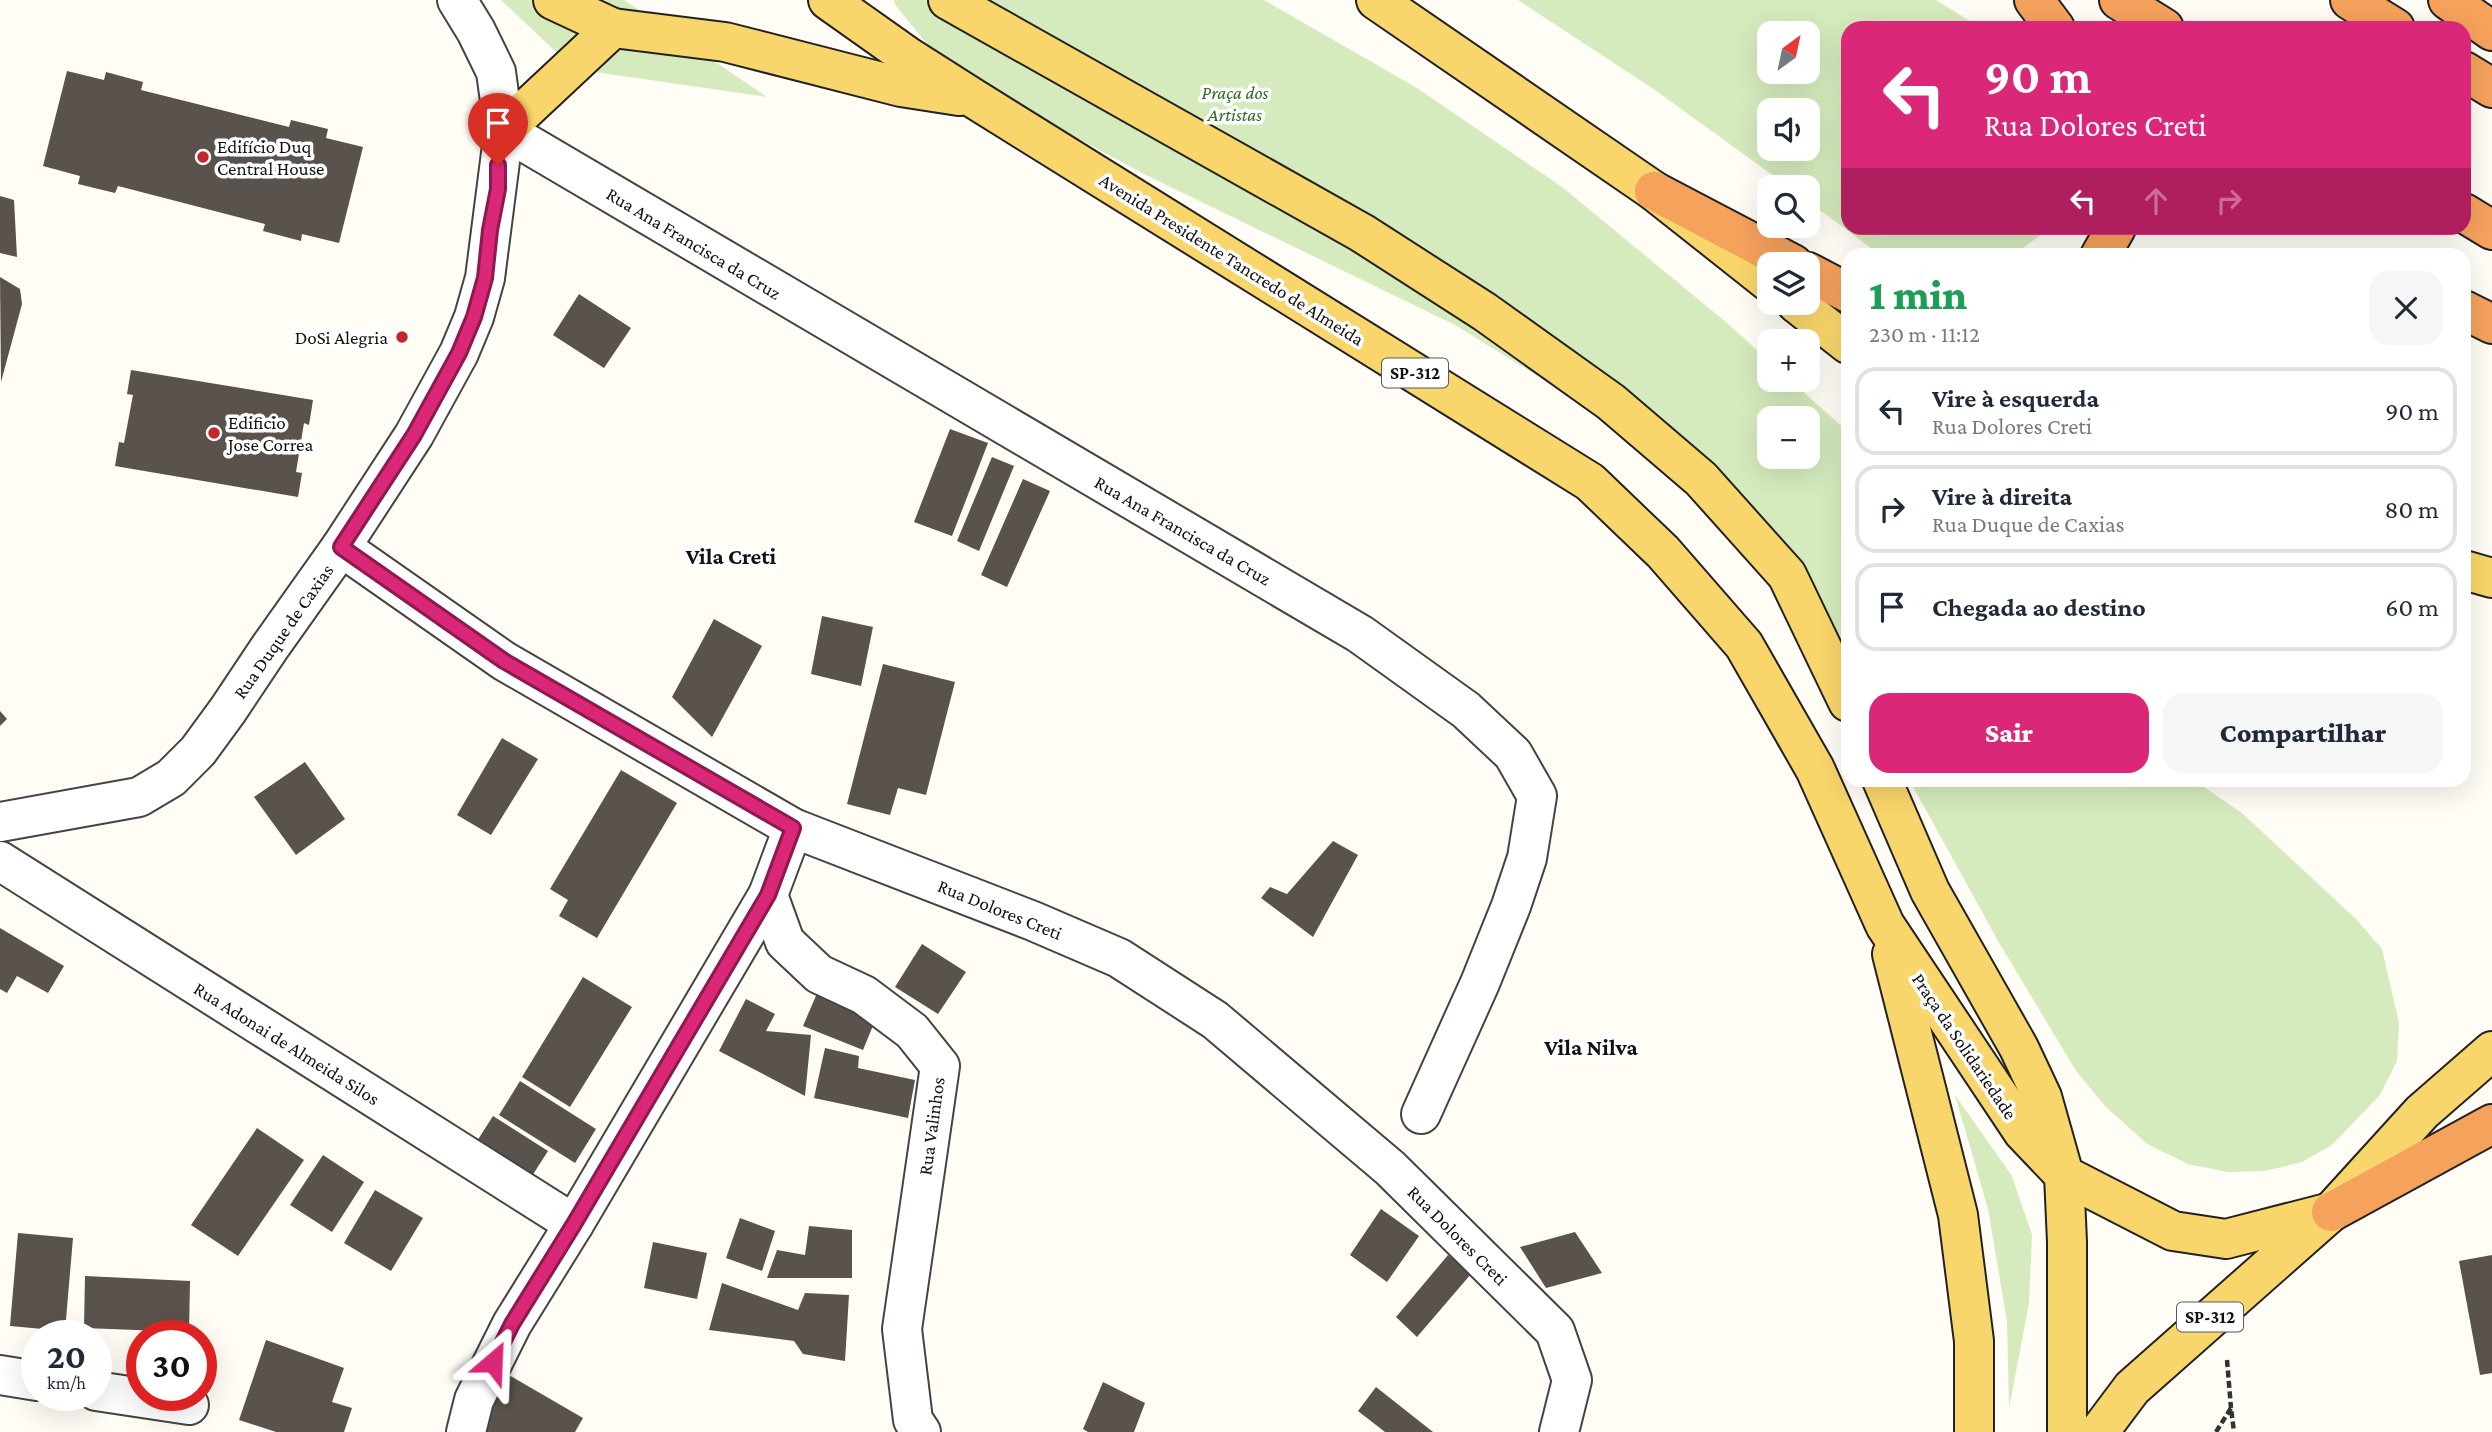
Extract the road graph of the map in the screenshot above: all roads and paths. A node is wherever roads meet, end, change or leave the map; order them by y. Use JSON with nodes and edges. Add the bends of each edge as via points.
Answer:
{"nodes":[{"id":1,"x":457,"y":0,"type":"edge"},
{"id":2,"x":553,"y":0,"type":"edge"},
{"id":3,"x":828,"y":0,"type":"edge"},
{"id":4,"x":948,"y":0,"type":"edge"},
{"id":5,"x":1376,"y":0,"type":"edge"},
{"id":6,"x":2034,"y":0,"type":"edge"},
{"id":7,"x":2119,"y":0,"type":"edge"},
{"id":8,"x":2350,"y":0,"type":"edge"},
{"id":9,"x":2448,"y":0,"type":"edge"},
{"id":10,"x":2050,"y":21,"type":"edge"},
{"id":11,"x":2153,"y":21,"type":"edge"},
{"id":12,"x":2384,"y":21,"type":"edge"},
{"id":13,"x":613,"y":28,"type":"junction"},
{"id":14,"x":2492,"y":31,"type":"edge"},
{"id":15,"x":2471,"y":75,"type":"edge"},
{"id":16,"x":2492,"y":88,"type":"edge"},
{"id":17,"x":973,"y":98,"type":"junction"},
{"id":18,"x":504,"y":130,"type":"junction"},
{"id":19,"x":1654,"y":191,"type":"junction"},
{"id":20,"x":2471,"y":217,"type":"edge"},
{"id":21,"x":2492,"y":230,"type":"edge"},
{"id":22,"x":1770,"y":252,"type":"edge"},
{"id":23,"x":1757,"y":273,"type":"edge"},
{"id":24,"x":1820,"y":278,"type":"edge"},
{"id":25,"x":1841,"y":289,"type":"edge"},
{"id":26,"x":2471,"y":314,"type":"edge"},
{"id":27,"x":1811,"y":315,"type":"edge"},
{"id":28,"x":2492,"y":324,"type":"edge"},
{"id":29,"x":1841,"y":338,"type":"edge"},
{"id":30,"x":341,"y":547,"type":"junction"},
{"id":31,"x":1663,"y":552,"type":"joint"},
{"id":32,"x":2471,"y":571,"type":"edge"},
{"id":33,"x":2492,"y":578,"type":"edge"},
{"id":34,"x":1841,"y":687,"type":"edge"},
{"id":35,"x":1885,"y":787,"type":"edge"},
{"id":36,"x":0,"y":822,"type":"edge"},
{"id":37,"x":793,"y":828,"type":"junction"},
{"id":38,"x":0,"y":861,"type":"edge"},
{"id":39,"x":768,"y":895,"type":"junction"},
{"id":40,"x":1885,"y":925,"type":"junction"},
{"id":41,"x":2492,"y":1051,"type":"edge"},
{"id":42,"x":1421,"y":1114,"type":"dead end"},
{"id":43,"x":2492,"y":1124,"type":"edge"},
{"id":44,"x":2064,"y":1175,"type":"junction"},
{"id":45,"x":2331,"y":1212,"type":"junction"},
{"id":46,"x":574,"y":1224,"type":"junction"},
{"id":47,"x":0,"y":1375,"type":"edge"},
{"id":48,"x":21,"y":1378,"type":"edge"},
{"id":49,"x":466,"y":1432,"type":"edge"},
{"id":50,"x":921,"y":1432,"type":"edge"},
{"id":51,"x":1559,"y":1432,"type":"edge"},
{"id":52,"x":1974,"y":1432,"type":"edge"},
{"id":53,"x":2067,"y":1432,"type":"edge"},
{"id":54,"x":2099,"y":1432,"type":"edge"},
{"id":55,"x":2216,"y":1432,"type":"edge"},
{"id":56,"x":2234,"y":1432,"type":"edge"}],
"edges":[{"from":1,"to":18,"type":"street","name":"Rua Duque de Caxias","via":[[496,72]]},
{"from":2,"to":13,"type":"main road"},
{"from":3,"to":17,"type":"main road","name":"Avenida Presidente Tancredo de Almeida","number":"SP-312"},
{"from":4,"to":34,"type":"main road","via":[[1362,233],[1611,401],[1702,479],[1787,575]]},
{"from":5,"to":19,"type":"main road"},
{"from":6,"to":10,"type":"highway"},
{"from":7,"to":11,"type":"highway"},
{"from":8,"to":12,"type":"highway"},
{"from":9,"to":14,"type":"highway"},
{"from":13,"to":17,"type":"main road","via":[[725,42],[901,87]]},
{"from":13,"to":18,"type":"main road"},
{"from":15,"to":16,"type":"highway"},
{"from":17,"to":31,"type":"main road","name":"Avenida Presidente Tancredo de Almeida","number":"SP-312","via":[[1590,482]]},
{"from":18,"to":30,"type":"street","name":"Rua Duque de Caxias","via":[[485,278],[474,317],[414,435]]},
{"from":18,"to":42,"type":"street","name":"Rua Ana Francisca da Cruz","via":[[1360,634],[1466,710],[1514,754],[1537,796],[1527,858],[1480,983]]},
{"from":19,"to":22,"type":"highway"},
{"from":19,"to":23,"type":"main road"},
{"from":20,"to":21,"type":"highway"},
{"from":24,"to":25,"type":"highway"},
{"from":26,"to":28,"type":"highway"},
{"from":27,"to":29,"type":"main road"},
{"from":30,"to":36,"type":"street","name":"Rua Duque de Caxias","via":[[198,751],[171,778],[139,797]]},
{"from":30,"to":37,"type":"street","name":"Rua Dolores Creti","via":[[504,661]]},
{"from":31,"to":40,"type":"main road","name":"Praça da Solidariedade","number":"SP-312","via":[[1744,645],[1815,768]]},
{"from":32,"to":33,"type":"main road"},
{"from":35,"to":44,"type":"main road","via":[[1930,891],[2042,1097]]},
{"from":37,"to":39,"type":"street"},
{"from":37,"to":51,"type":"street","name":"Rua Dolores Creti","via":[[1119,958],[1215,1020],[1390,1168],[1555,1331],[1572,1380]]},
{"from":38,"to":46,"type":"street","name":"Rua Adonai de Almeida Silos"},
{"from":39,"to":46,"type":"street"},
{"from":39,"to":50,"type":"street","name":"Rua Valinhos","via":[[785,942],[819,974],[864,995],[912,1031],[940,1066],[902,1329],[913,1420]]},
{"from":40,"to":44,"type":"main road","name":"Praça da Solidariedade","via":[[2023,1132]]},
{"from":40,"to":52,"type":"main road","via":[[1958,1215],[1974,1341]]},
{"from":41,"to":45,"type":"main road","number":"SP-312","via":[[2422,1112]]},
{"from":43,"to":45,"type":"highway"},
{"from":44,"to":45,"type":"main road","name":"Praça da Solidariedade","via":[[2173,1231],[2226,1239]]},
{"from":44,"to":53,"type":"main road"},
{"from":45,"to":54,"type":"main road","number":"SP-312","via":[[2132,1388]]},
{"from":46,"to":49,"type":"street","via":[[512,1324],[474,1400]]},
{"from":47,"to":48,"type":"street"},
{"from":55,"to":56,"type":"path","via":[[2231,1408]]}]}
